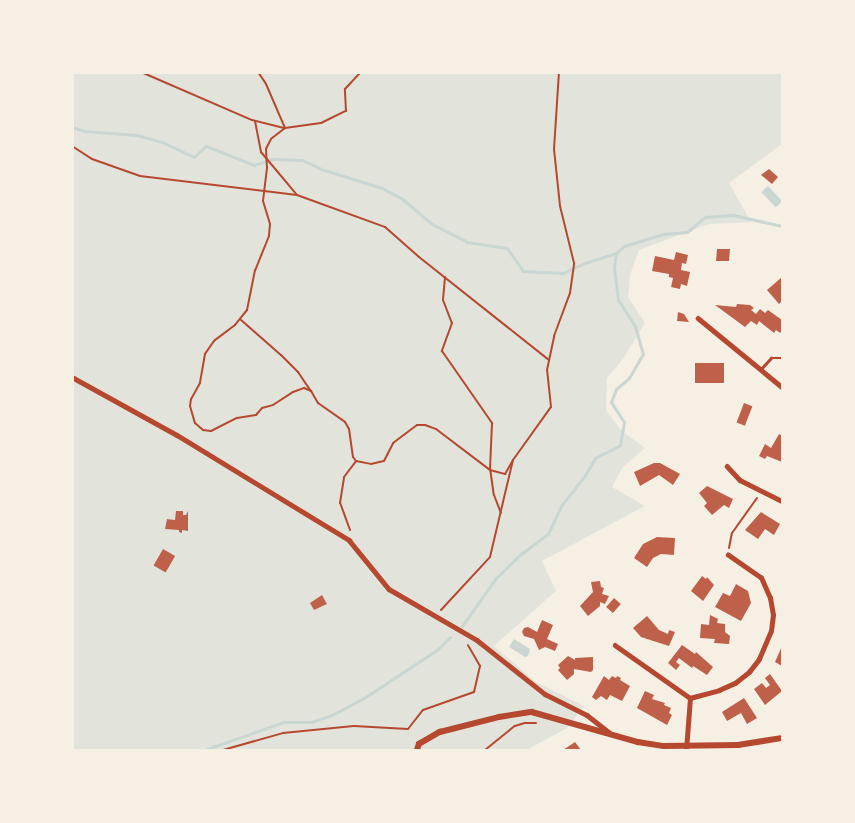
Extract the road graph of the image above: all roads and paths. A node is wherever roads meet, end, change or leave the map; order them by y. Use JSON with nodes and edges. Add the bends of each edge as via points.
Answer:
{"nodes":[{"id":1,"x":258,"y":72,"type":"edge"},
{"id":2,"x":362,"y":72,"type":"edge"},
{"id":3,"x":559,"y":72,"type":"edge"},
{"id":4,"x":142,"y":73,"type":"edge"},
{"id":5,"x":255,"y":121,"type":"junction"},
{"id":6,"x":285,"y":128,"type":"junction"},
{"id":7,"x":72,"y":146,"type":"edge"},
{"id":8,"x":265,"y":157,"type":"junction"},
{"id":9,"x":263,"y":191,"type":"junction"},
{"id":10,"x":297,"y":195,"type":"junction"},
{"id":11,"x":445,"y":277,"type":"junction"},
{"id":12,"x":698,"y":318,"type":"dead end"},
{"id":13,"x":240,"y":320,"type":"junction"},
{"id":14,"x":782,"y":358,"type":"edge"},
{"id":15,"x":549,"y":360,"type":"junction"},
{"id":16,"x":760,"y":369,"type":"junction"},
{"id":17,"x":72,"y":377,"type":"edge"},
{"id":18,"x":782,"y":385,"type":"edge"},
{"id":19,"x":311,"y":391,"type":"junction"},
{"id":20,"x":514,"y":460,"type":"junction"},
{"id":21,"x":356,"y":461,"type":"junction"},
{"id":22,"x":727,"y":466,"type":"dead end"},
{"id":23,"x":490,"y":470,"type":"junction"},
{"id":24,"x":762,"y":491,"type":"junction"},
{"id":25,"x":782,"y":501,"type":"edge"},
{"id":26,"x":501,"y":513,"type":"junction"},
{"id":27,"x":349,"y":540,"type":"junction"},
{"id":28,"x":728,"y":555,"type":"joint"},
{"id":29,"x":434,"y":617,"type":"junction"},
{"id":30,"x":461,"y":632,"type":"junction"},
{"id":31,"x":615,"y":645,"type":"dead end"},
{"id":32,"x":690,"y":698,"type":"junction"},
{"id":33,"x":542,"y":724,"type":"dead end"},
{"id":34,"x":610,"y":733,"type":"junction"},
{"id":35,"x":782,"y":738,"type":"edge"},
{"id":36,"x":686,"y":749,"type":"edge"},
{"id":37,"x":223,"y":750,"type":"edge"},
{"id":38,"x":417,"y":750,"type":"edge"},
{"id":39,"x":485,"y":750,"type":"edge"}],
"edges":[{"from":1,"to":6,"type":"path"},
{"from":2,"to":6,"type":"path","via":[[345,89],[346,111],[321,123]]},
{"from":3,"to":15,"type":"path","via":[[554,149],[560,206],[574,264],[570,293]]},
{"from":4,"to":5,"type":"path"},
{"from":5,"to":6,"type":"path"},
{"from":5,"to":8,"type":"path","via":[[261,152]]},
{"from":6,"to":8,"type":"path","via":[[271,139]]},
{"from":7,"to":9,"type":"path","via":[[92,159],[140,176]]},
{"from":8,"to":9,"type":"path","via":[[267,168]]},
{"from":8,"to":10,"type":"path"},
{"from":9,"to":10,"type":"path"},
{"from":9,"to":13,"type":"path","via":[[270,224],[269,236],[249,289],[250,299]]},
{"from":10,"to":11,"type":"path","via":[[385,227]]},
{"from":11,"to":15,"type":"path"},
{"from":11,"to":23,"type":"path","via":[[443,300],[452,323],[442,352],[492,423]]},
{"from":12,"to":16,"type":"street"},
{"from":13,"to":19,"type":"path","via":[[260,334],[298,372]]},
{"from":13,"to":19,"type":"path","via":[[214,341],[205,354],[200,384],[190,406],[195,423],[202,430],[211,431],[237,418],[256,415],[262,408],[304,388]]},
{"from":14,"to":16,"type":"lane","via":[[771,358]]},
{"from":15,"to":20,"type":"path","via":[[551,407]]},
{"from":16,"to":18,"type":"street"},
{"from":17,"to":27,"type":"street","via":[[185,440]]},
{"from":19,"to":21,"type":"path","via":[[318,402],[345,422]]},
{"from":20,"to":23,"type":"path","via":[[505,474]]},
{"from":20,"to":26,"type":"path"},
{"from":21,"to":23,"type":"path","via":[[371,464],[384,461],[393,442],[417,425],[424,424],[436,429]]},
{"from":21,"to":27,"type":"path","via":[[344,477],[340,503],[350,527]]},
{"from":22,"to":24,"type":"street","via":[[740,480]]},
{"from":23,"to":26,"type":"path"},
{"from":24,"to":25,"type":"street"},
{"from":24,"to":28,"type":"path","via":[[732,534]]},
{"from":26,"to":29,"type":"path","via":[[490,557]]},
{"from":27,"to":29,"type":"street","via":[[389,589]]},
{"from":28,"to":32,"type":"street","via":[[761,578],[773,615],[770,631],[759,658],[749,672],[735,683]]},
{"from":29,"to":30,"type":"street"},
{"from":30,"to":34,"type":"street","via":[[478,640],[545,694],[587,715]]},
{"from":30,"to":37,"type":"path","via":[[480,666],[474,692],[423,710],[408,729],[354,726],[283,733]]},
{"from":31,"to":32,"type":"street"},
{"from":32,"to":36,"type":"street"},
{"from":33,"to":39,"type":"path","via":[[514,726]]},
{"from":34,"to":36,"type":"street","via":[[638,742]]},
{"from":34,"to":38,"type":"street","via":[[532,712],[500,716],[440,732],[419,744]]},
{"from":35,"to":36,"type":"street"}]}
